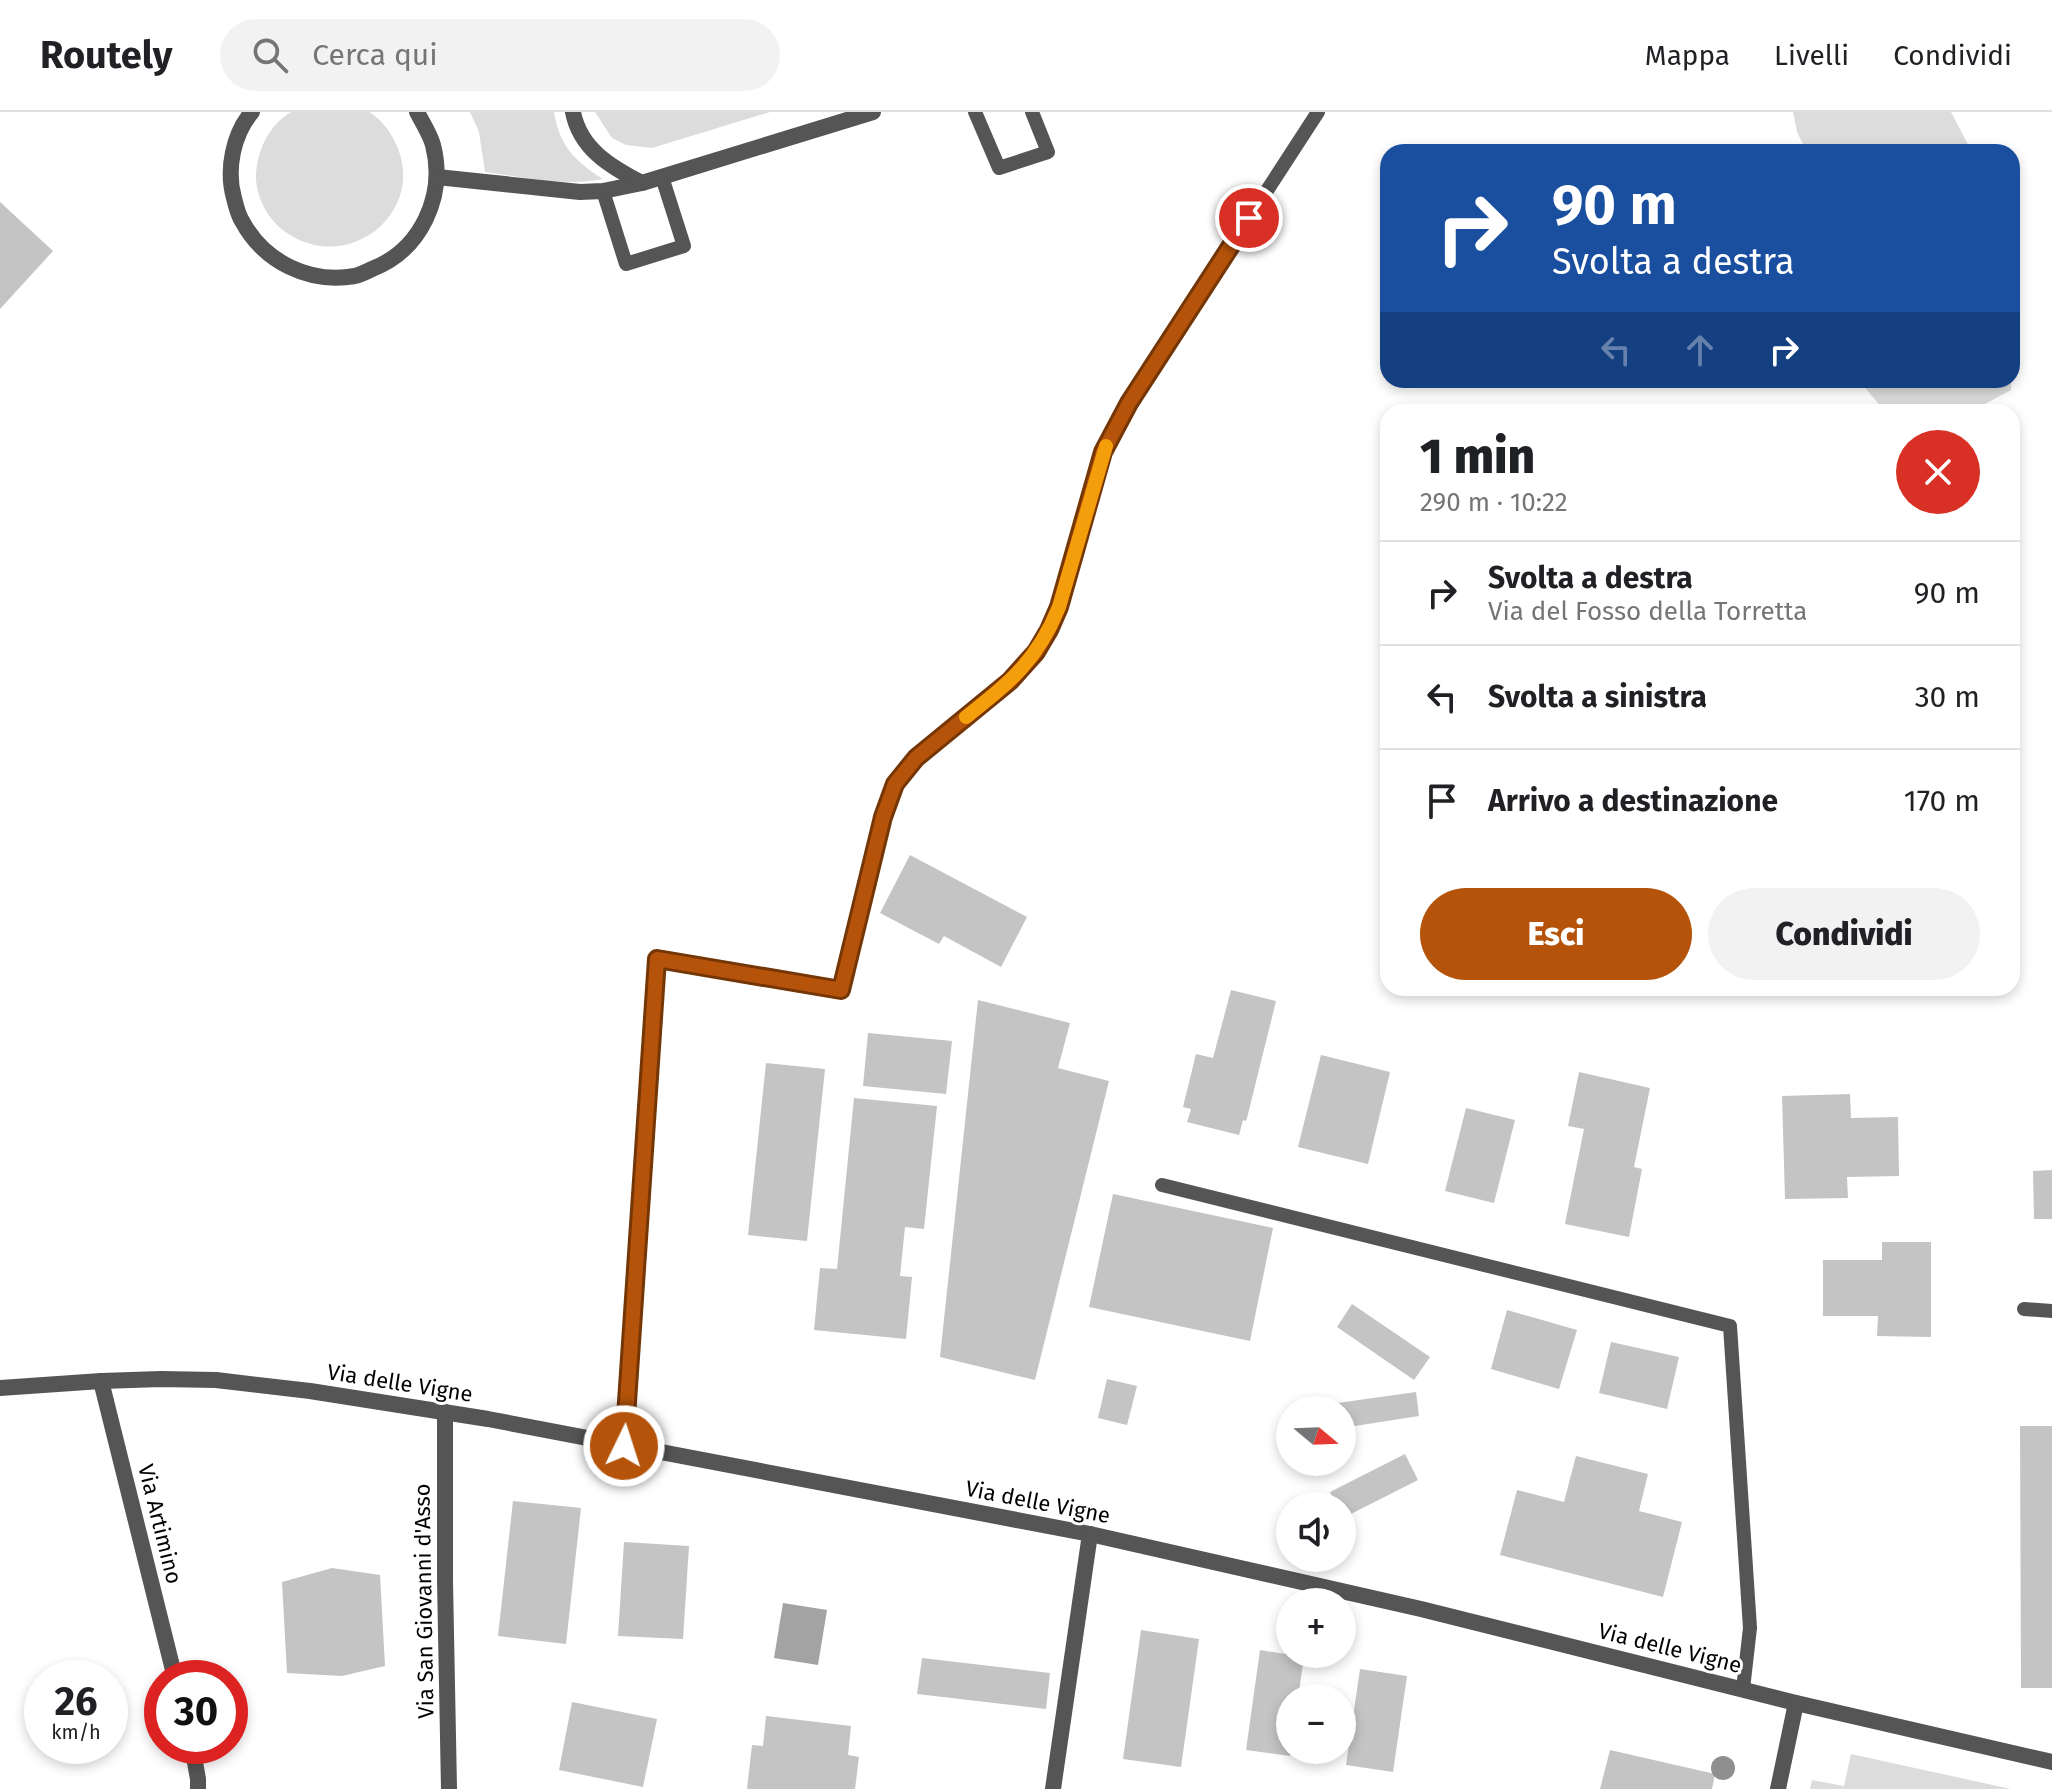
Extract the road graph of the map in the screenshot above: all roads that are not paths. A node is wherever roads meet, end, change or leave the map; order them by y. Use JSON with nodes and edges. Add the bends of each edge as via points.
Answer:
{"nodes":[{"id":1,"x":418,"y":112,"type":"edge"},
{"id":2,"x":573,"y":112,"type":"edge"},
{"id":3,"x":873,"y":112,"type":"edge"},
{"id":4,"x":975,"y":112,"type":"edge"},
{"id":5,"x":1032,"y":112,"type":"edge"},
{"id":6,"x":1318,"y":112,"type":"edge"},
{"id":7,"x":243,"y":115,"type":"edge"},
{"id":8,"x":437,"y":177,"type":"junction"},
{"id":9,"x":662,"y":177,"type":"junction"},
{"id":10,"x":642,"y":183,"type":"junction"},
{"id":11,"x":603,"y":191,"type":"junction"},
{"id":12,"x":841,"y":990,"type":"joint"},
{"id":13,"x":1162,"y":1185,"type":"dead end"},
{"id":14,"x":2024,"y":1309,"type":"dead end"},
{"id":15,"x":2052,"y":1311,"type":"edge"},
{"id":16,"x":101,"y":1381,"type":"junction"},
{"id":17,"x":0,"y":1388,"type":"edge"},
{"id":18,"x":445,"y":1412,"type":"junction"},
{"id":19,"x":624,"y":1446,"type":"junction"},
{"id":20,"x":1090,"y":1534,"type":"junction"},
{"id":21,"x":171,"y":1660,"type":"edge"},
{"id":22,"x":1743,"y":1689,"type":"junction"},
{"id":23,"x":1796,"y":1703,"type":"junction"},
{"id":24,"x":2052,"y":1762,"type":"edge"},
{"id":25,"x":195,"y":1764,"type":"edge"},
{"id":26,"x":198,"y":1789,"type":"edge"},
{"id":27,"x":449,"y":1789,"type":"edge"},
{"id":28,"x":1053,"y":1789,"type":"edge"},
{"id":29,"x":1778,"y":1789,"type":"edge"}],
"edges":[{"from":1,"to":8,"type":"street","via":[[432,143]]},
{"from":2,"to":10,"type":"street","via":[[590,148]]},
{"from":3,"to":9,"type":"street"},
{"from":4,"to":5,"type":"lane","via":[[999,168],[1048,152]]},
{"from":6,"to":12,"type":"lane","via":[[1113,431],[1059,607],[1036,652],[1010,681],[916,758],[895,784]]},
{"from":7,"to":8,"type":"street","via":[[231,186],[240,220],[260,248],[288,268],[321,277],[356,276],[387,263],[414,240],[431,211]]},
{"from":8,"to":11,"type":"street"},
{"from":9,"to":10,"type":"street"},
{"from":9,"to":11,"type":"lane","via":[[684,246],[626,264]]},
{"from":10,"to":11,"type":"street"},
{"from":12,"to":19,"type":"street","via":[[657,959]]},
{"from":13,"to":22,"type":"lane","via":[[1730,1326],[1750,1628]]},
{"from":14,"to":15,"type":"lane"},
{"from":16,"to":17,"type":"street","name":"Via delle Vigne"},
{"from":16,"to":18,"type":"street","name":"Via delle Vigne","via":[[216,1380]]},
{"from":16,"to":21,"type":"street","name":"Via Artimino"},
{"from":18,"to":19,"type":"street","name":"Via delle Vigne"},
{"from":18,"to":27,"type":"street","name":"Via San Giovanni d'Asso"},
{"from":19,"to":20,"type":"street","name":"Via delle Vigne"},
{"from":20,"to":22,"type":"street","name":"Via delle Vigne"},
{"from":20,"to":28,"type":"street"},
{"from":22,"to":23,"type":"street","name":"Via delle Vigne"},
{"from":23,"to":24,"type":"street","name":"Via delle Vigne"},
{"from":23,"to":29,"type":"street"},
{"from":25,"to":26,"type":"street"}]}
